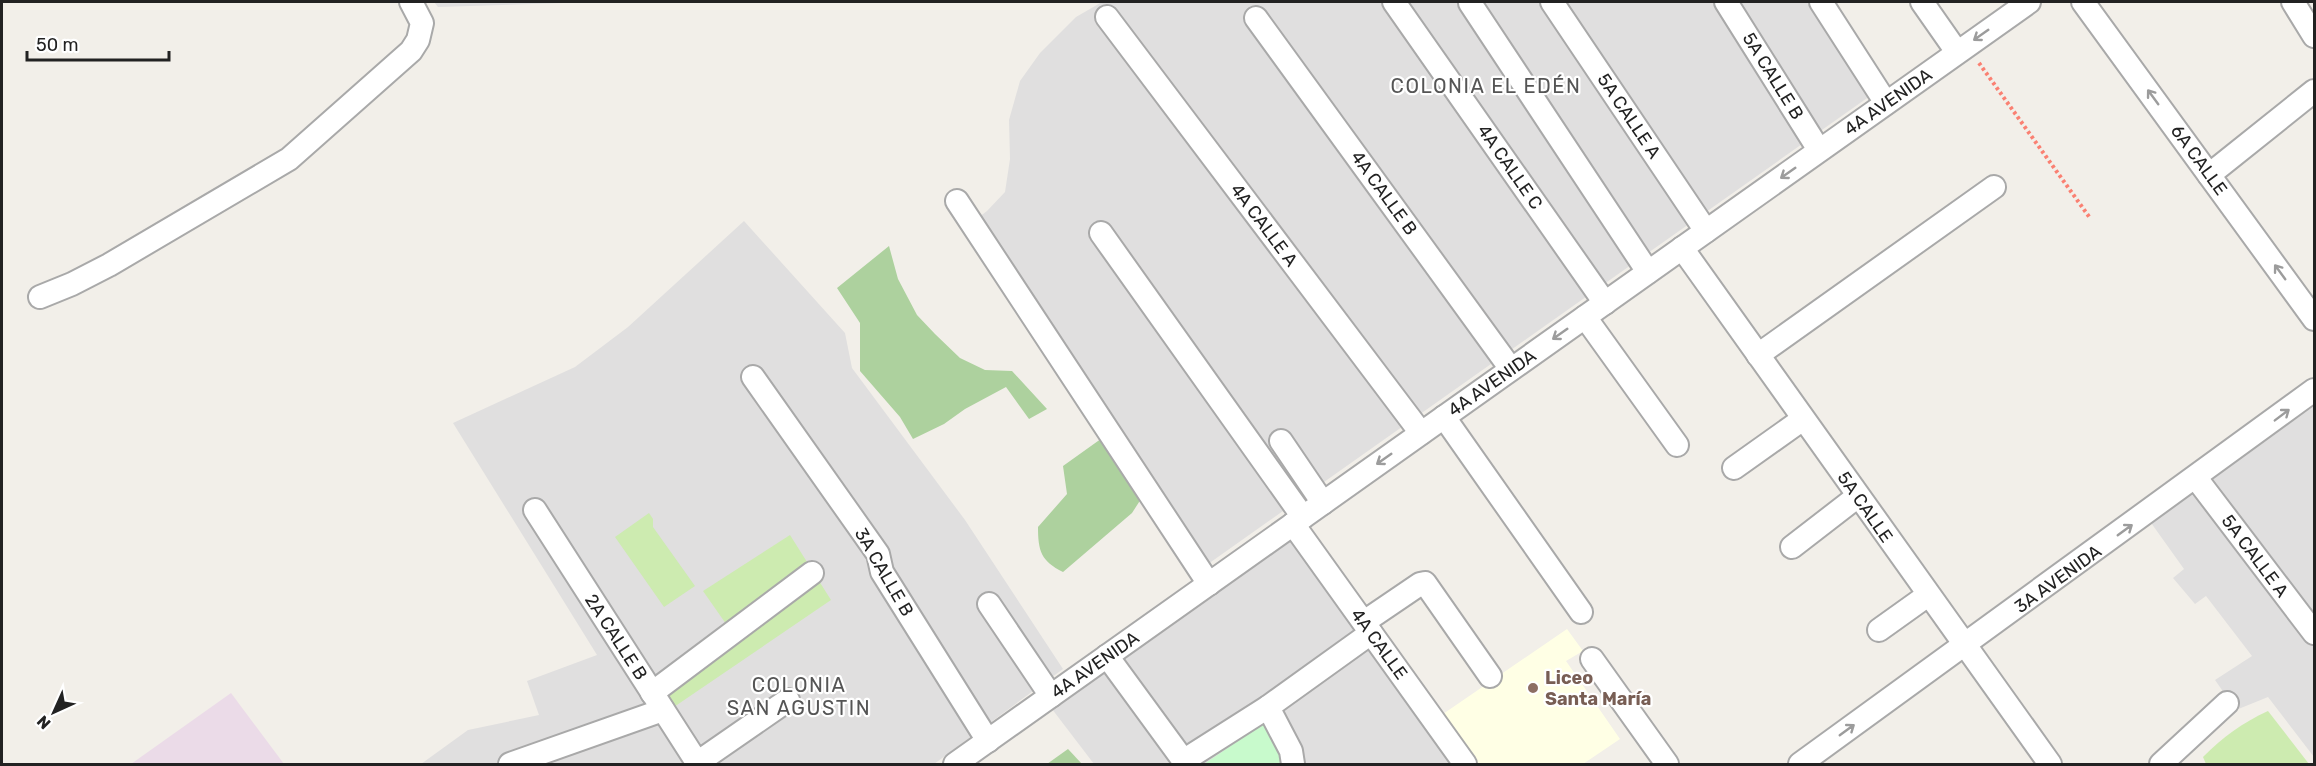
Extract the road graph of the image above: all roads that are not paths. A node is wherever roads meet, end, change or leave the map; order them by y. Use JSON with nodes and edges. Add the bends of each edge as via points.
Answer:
{"nodes":[{"id":1,"x":411,"y":2,"type":"edge"},
{"id":2,"x":1394,"y":2,"type":"edge"},
{"id":3,"x":1552,"y":2,"type":"edge"},
{"id":4,"x":1726,"y":2,"type":"edge"},
{"id":5,"x":1821,"y":2,"type":"edge"},
{"id":6,"x":1922,"y":2,"type":"edge"},
{"id":7,"x":2028,"y":2,"type":"edge"},
{"id":8,"x":2083,"y":2,"type":"edge"},
{"id":9,"x":2293,"y":2,"type":"edge"},
{"id":10,"x":1470,"y":3,"type":"dead end"},
{"id":11,"x":1107,"y":17,"type":"dead end"},
{"id":12,"x":1256,"y":18,"type":"dead end"},
{"id":13,"x":2314,"y":36,"type":"edge"},
{"id":14,"x":1962,"y":49,"type":"junction"},
{"id":15,"x":2314,"y":90,"type":"edge"},
{"id":16,"x":1886,"y":103,"type":"junction"},
{"id":17,"x":1819,"y":150,"type":"junction"},
{"id":18,"x":2209,"y":175,"type":"junction"},
{"id":19,"x":1994,"y":187,"type":"dead end"},
{"id":20,"x":957,"y":201,"type":"dead end"},
{"id":21,"x":1706,"y":231,"type":"junction"},
{"id":22,"x":1101,"y":233,"type":"dead end"},
{"id":23,"x":1682,"y":248,"type":"junction"},
{"id":24,"x":1648,"y":272,"type":"junction"},
{"id":25,"x":40,"y":297,"type":"dead end"},
{"id":26,"x":1605,"y":303,"type":"junction"},
{"id":27,"x":1585,"y":317,"type":"junction"},
{"id":28,"x":2314,"y":319,"type":"edge"},
{"id":29,"x":1758,"y":355,"type":"junction"},
{"id":30,"x":1511,"y":369,"type":"junction"},
{"id":31,"x":753,"y":377,"type":"dead end"},
{"id":32,"x":2314,"y":390,"type":"edge"},
{"id":33,"x":1444,"y":417,"type":"junction"},
{"id":34,"x":1803,"y":419,"type":"junction"},
{"id":35,"x":1421,"y":433,"type":"junction"},
{"id":36,"x":1281,"y":441,"type":"dead end"},
{"id":37,"x":1677,"y":445,"type":"dead end"},
{"id":38,"x":1734,"y":468,"type":"dead end"},
{"id":39,"x":2196,"y":478,"type":"junction"},
{"id":40,"x":1857,"y":495,"type":"junction"},
{"id":41,"x":1323,"y":503,"type":"junction"},
{"id":42,"x":535,"y":510,"type":"dead end"},
{"id":43,"x":1298,"y":521,"type":"junction"},
{"id":44,"x":1792,"y":547,"type":"dead end"},
{"id":45,"x":812,"y":573,"type":"dead end"},
{"id":46,"x":1209,"y":584,"type":"junction"},
{"id":47,"x":1928,"y":595,"type":"junction"},
{"id":48,"x":989,"y":604,"type":"dead end"},
{"id":49,"x":1581,"y":612,"type":"dead end"},
{"id":50,"x":1367,"y":627,"type":"junction"},
{"id":51,"x":1879,"y":630,"type":"dead end"},
{"id":52,"x":2314,"y":633,"type":"edge"},
{"id":53,"x":1965,"y":646,"type":"junction"},
{"id":54,"x":1107,"y":656,"type":"junction"},
{"id":55,"x":1592,"y":659,"type":"dead end"},
{"id":56,"x":1490,"y":676,"type":"dead end"},
{"id":57,"x":1051,"y":696,"type":"junction"},
{"id":58,"x":788,"y":700,"type":"dead end"},
{"id":59,"x":658,"y":702,"type":"junction"},
{"id":60,"x":2226,"y":703,"type":"dead end"},
{"id":61,"x":1268,"y":707,"type":"junction"},
{"id":62,"x":988,"y":741,"type":"junction"},
{"id":63,"x":1184,"y":763,"type":"edge"},
{"id":64,"x":1806,"y":763,"type":"edge"},
{"id":65,"x":698,"y":764,"type":"edge"},
{"id":66,"x":510,"y":765,"type":"edge"},
{"id":67,"x":955,"y":765,"type":"edge"},
{"id":68,"x":1293,"y":765,"type":"edge"},
{"id":69,"x":1465,"y":765,"type":"edge"},
{"id":70,"x":1667,"y":765,"type":"edge"},
{"id":71,"x":2050,"y":765,"type":"edge"},
{"id":72,"x":2161,"y":765,"type":"edge"}],
"edges":[{"from":1,"to":25,"type":"street","via":[[422,23],[411,51],[300,151],[109,265]]},
{"from":2,"to":26,"type":"street","name":"4A CALLE C"},
{"from":3,"to":21,"type":"street","name":"5A CALLE A"},
{"from":4,"to":17,"type":"street","name":"5A CALLE B"},
{"from":5,"to":16,"type":"street"},
{"from":6,"to":14,"type":"street"},
{"from":7,"to":14,"type":"street","name":"4A AVENIDA","one_way":true},
{"from":18,"to":8,"type":"street","name":"6A CALLE","one_way":true},
{"from":9,"to":13,"type":"street"},
{"from":10,"to":24,"type":"street"},
{"from":11,"to":35,"type":"street","name":"4A CALLE A"},
{"from":12,"to":30,"type":"street","name":"4A CALLE B"},
{"from":14,"to":16,"type":"street","name":"4A AVENIDA"},
{"from":15,"to":18,"type":"street"},
{"from":16,"to":17,"type":"street","name":"4A AVENIDA"},
{"from":17,"to":21,"type":"street","name":"4A AVENIDA","one_way":true},
{"from":28,"to":18,"type":"street","name":"6A CALLE","one_way":true},
{"from":19,"to":29,"type":"street"},
{"from":20,"to":46,"type":"street"},
{"from":21,"to":23,"type":"street","name":"4A AVENIDA"},
{"from":22,"to":43,"type":"street","name":"4A CALLE"},
{"from":23,"to":24,"type":"street","name":"4A AVENIDA"},
{"from":23,"to":29,"type":"street","name":"5A CALLE"},
{"from":24,"to":26,"type":"street","name":"4A AVENIDA"},
{"from":26,"to":27,"type":"street","name":"4A AVENIDA"},
{"from":27,"to":30,"type":"street","name":"4A AVENIDA","one_way":true},
{"from":27,"to":37,"type":"street"},
{"from":29,"to":34,"type":"street","name":"5A CALLE"},
{"from":30,"to":33,"type":"street","name":"4A AVENIDA"},
{"from":31,"to":62,"type":"street","name":"3A CALLE B","via":[[878,554],[882,572]]},
{"from":39,"to":32,"type":"street","name":"3A AVENIDA","one_way":true},
{"from":33,"to":35,"type":"street","name":"4A AVENIDA"},
{"from":33,"to":49,"type":"street"},
{"from":34,"to":38,"type":"street"},
{"from":34,"to":40,"type":"street","name":"5A CALLE"},
{"from":35,"to":41,"type":"street","name":"4A AVENIDA","one_way":true},
{"from":36,"to":41,"type":"street"},
{"from":39,"to":52,"type":"street","name":"5A CALLE A"},
{"from":53,"to":39,"type":"street","name":"3A AVENIDA","one_way":true},
{"from":40,"to":44,"type":"street"},
{"from":40,"to":47,"type":"street","name":"5A CALLE"},
{"from":41,"to":43,"type":"street","name":"4A AVENIDA"},
{"from":42,"to":59,"type":"street","name":"2A CALLE B"},
{"from":43,"to":46,"type":"street","name":"4A AVENIDA"},
{"from":43,"to":50,"type":"street","name":"4A CALLE"},
{"from":45,"to":59,"type":"street"},
{"from":46,"to":54,"type":"street","name":"4A AVENIDA"},
{"from":47,"to":51,"type":"street"},
{"from":47,"to":53,"type":"street","name":"5A CALLE"},
{"from":48,"to":57,"type":"street"},
{"from":50,"to":56,"type":"street","via":[[1425,584]]},
{"from":50,"to":61,"type":"street"},
{"from":50,"to":69,"type":"street","name":"4A CALLE"},
{"from":64,"to":53,"type":"street","name":"3A AVENIDA","one_way":true},
{"from":53,"to":71,"type":"street","name":"5A CALLE"},
{"from":54,"to":57,"type":"street","name":"4A AVENIDA"},
{"from":54,"to":63,"type":"street"},
{"from":55,"to":70,"type":"street"},
{"from":57,"to":62,"type":"street","name":"4A AVENIDA"},
{"from":58,"to":65,"type":"street"},
{"from":59,"to":65,"type":"street","name":"2A CALLE B"},
{"from":59,"to":66,"type":"street"},
{"from":60,"to":72,"type":"street"},
{"from":61,"to":63,"type":"street"},
{"from":61,"to":68,"type":"street","via":[[1291,751]]},
{"from":62,"to":67,"type":"street","name":"4A AVENIDA"}]}
